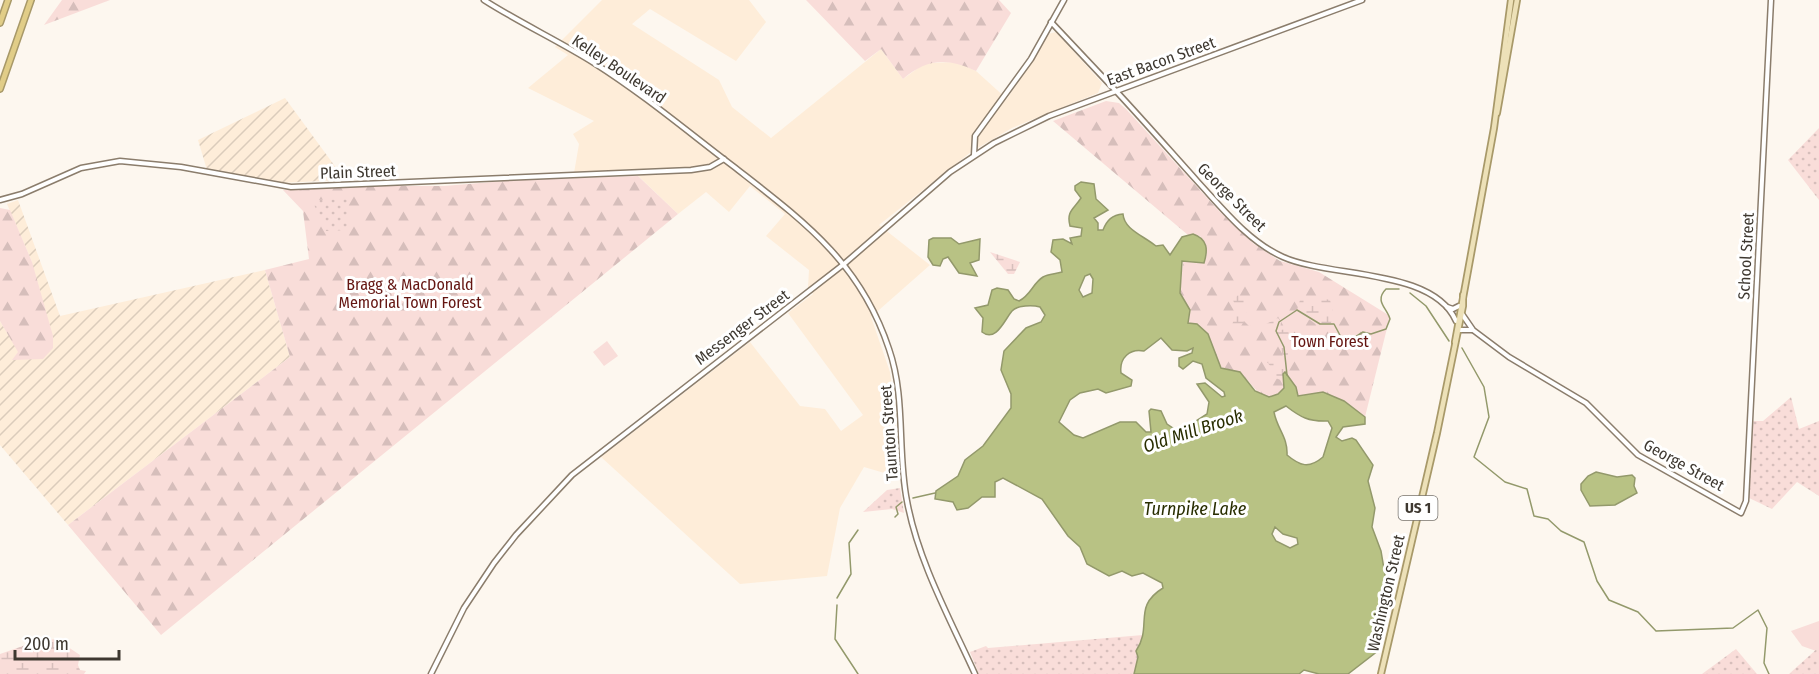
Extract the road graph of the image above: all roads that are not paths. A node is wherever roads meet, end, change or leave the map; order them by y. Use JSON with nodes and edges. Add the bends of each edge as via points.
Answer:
{"nodes":[{"id":1,"x":8,"y":0,"type":"edge"},
{"id":2,"x":33,"y":0,"type":"edge"},
{"id":3,"x":484,"y":0,"type":"edge"},
{"id":4,"x":1064,"y":0,"type":"edge"},
{"id":5,"x":1362,"y":0,"type":"edge"},
{"id":6,"x":1511,"y":0,"type":"edge"},
{"id":7,"x":1517,"y":0,"type":"edge"},
{"id":8,"x":1771,"y":0,"type":"edge"},
{"id":9,"x":0,"y":22,"type":"edge"},
{"id":10,"x":1052,"y":22,"type":"junction"},
{"id":11,"x":0,"y":89,"type":"edge"},
{"id":12,"x":1116,"y":91,"type":"junction"},
{"id":13,"x":1495,"y":119,"type":"junction"},
{"id":14,"x":974,"y":155,"type":"junction"},
{"id":15,"x":724,"y":159,"type":"junction"},
{"id":16,"x":734,"y":168,"type":"joint"},
{"id":17,"x":0,"y":200,"type":"edge"},
{"id":18,"x":844,"y":264,"type":"junction"},
{"id":19,"x":1463,"y":295,"type":"junction"},
{"id":20,"x":1460,"y":306,"type":"junction"},
{"id":21,"x":1446,"y":307,"type":"junction"},
{"id":22,"x":1462,"y":314,"type":"junction"},
{"id":23,"x":1456,"y":321,"type":"junction"},
{"id":24,"x":1459,"y":330,"type":"junction"},
{"id":25,"x":1473,"y":330,"type":"junction"},
{"id":26,"x":1455,"y":342,"type":"junction"},
{"id":27,"x":1742,"y":513,"type":"joint"},
{"id":28,"x":431,"y":674,"type":"edge"},
{"id":29,"x":975,"y":674,"type":"edge"},
{"id":30,"x":1381,"y":674,"type":"edge"}],
"edges":[{"from":1,"to":9,"type":"highway"},
{"from":2,"to":11,"type":"highway"},
{"from":3,"to":15,"type":"main road","name":"Kelley Boulevard","via":[[620,80]]},
{"from":4,"to":10,"type":"main road"},
{"from":5,"to":12,"type":"main road","name":"East Bacon Street"},
{"from":6,"to":13,"type":"main road","name":"Washington Street","number":"US 1"},
{"from":7,"to":13,"type":"main road","name":"Washington Street","number":"US 1"},
{"from":8,"to":27,"type":"main road","name":"School Street","via":[[1746,501]]},
{"from":10,"to":12,"type":"main road","name":"George Street"},
{"from":10,"to":14,"type":"main road","via":[[1031,59],[975,136]]},
{"from":12,"to":14,"type":"main road","name":"East Bacon Street","via":[[1032,123]]},
{"from":12,"to":21,"type":"main road","name":"George Street","via":[[1226,212],[1270,250],[1314,267],[1403,283]]},
{"from":13,"to":19,"type":"main road","name":"Washington Street","number":"US 1"},
{"from":14,"to":18,"type":"main road","name":"Messenger Street","via":[[914,201]]},
{"from":15,"to":16,"type":"main road","name":"Kelley Boulevard"},
{"from":15,"to":17,"type":"main road","name":"Plain Street","via":[[710,167],[690,170],[291,187],[120,161],[81,168]]},
{"from":16,"to":18,"type":"main road","name":"Taunton Street","via":[[831,247]]},
{"from":18,"to":28,"type":"main road","name":"Messenger Street","via":[[572,475],[494,563],[459,616]]},
{"from":18,"to":29,"type":"main road","name":"Taunton Street","via":[[872,308],[890,351],[900,397],[904,484],[910,518]]},
{"from":19,"to":20,"type":"main road","name":"Washington Street","number":"US 1"},
{"from":19,"to":22,"type":"main road","name":"Washington Street","number":"US 1"},
{"from":20,"to":21,"type":"main road"},
{"from":20,"to":23,"type":"main road","name":"Washington Street","number":"US 1"},
{"from":21,"to":23,"type":"main road","name":"George Street"},
{"from":22,"to":24,"type":"main road","name":"Washington Street","number":"US 1"},
{"from":22,"to":25,"type":"main road","name":"George Street"},
{"from":23,"to":26,"type":"main road","name":"Washington Street","number":"US 1"},
{"from":24,"to":25,"type":"main road"},
{"from":24,"to":26,"type":"main road","name":"Washington Street","number":"US 1"},
{"from":25,"to":27,"type":"main road","name":"George Street","via":[[1521,365],[1586,403],[1638,455]]},
{"from":26,"to":30,"type":"main road","name":"Washington Street","number":"US 1"}]}
